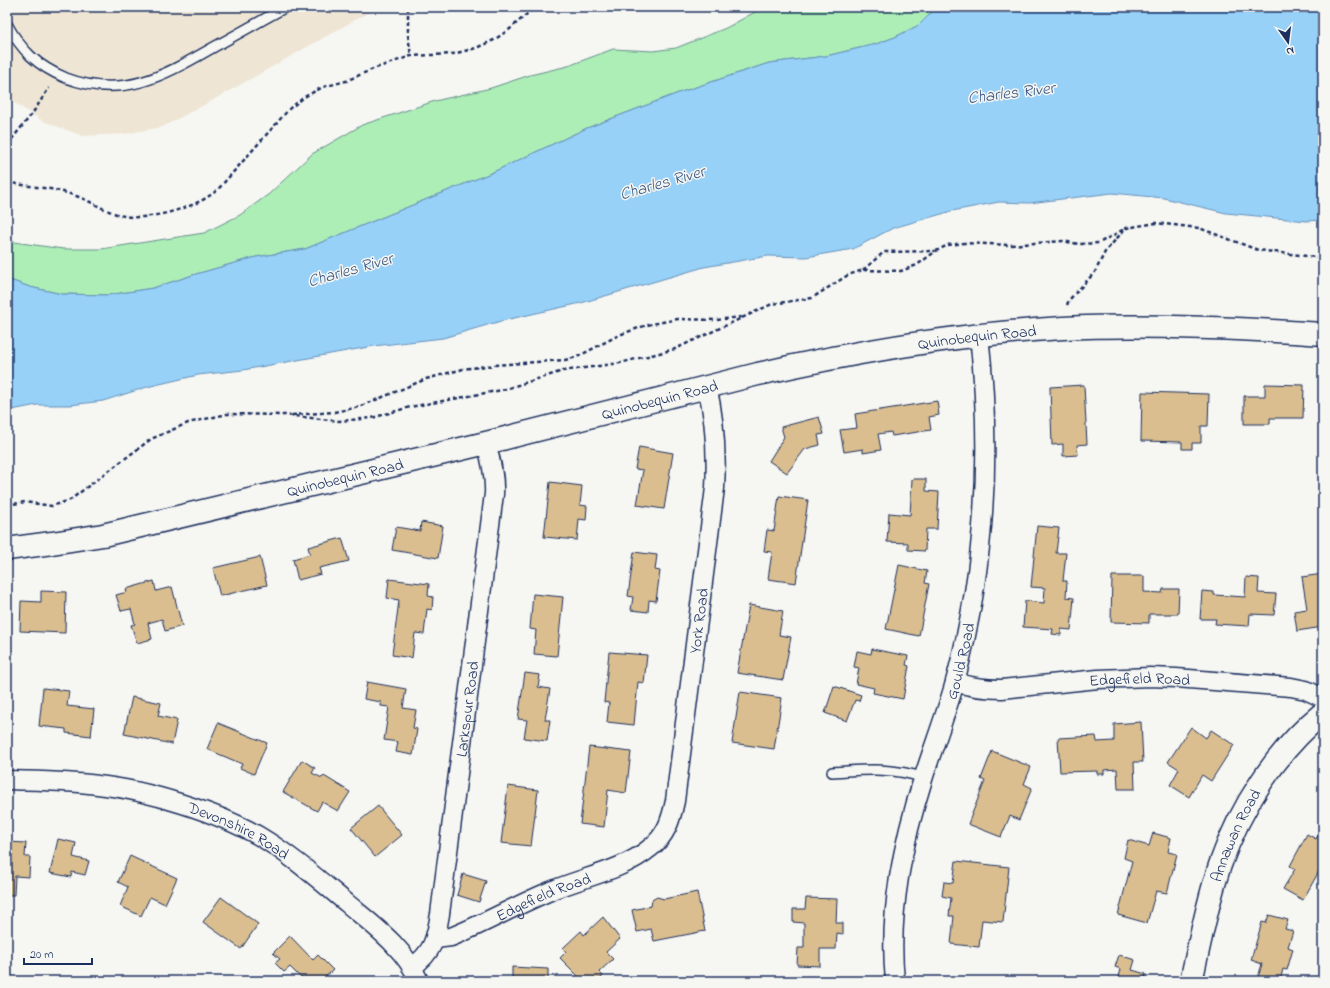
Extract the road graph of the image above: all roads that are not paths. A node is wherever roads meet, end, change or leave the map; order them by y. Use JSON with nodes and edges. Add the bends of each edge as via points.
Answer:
{"nodes":[{"id":1,"x":286,"y":7,"type":"edge"},
{"id":2,"x":7,"y":24,"type":"edge"},
{"id":3,"x":1323,"y":334,"type":"edge"},
{"id":4,"x":980,"y":335,"type":"junction"},
{"id":5,"x":707,"y":386,"type":"junction"},
{"id":6,"x":486,"y":443,"type":"junction"},
{"id":7,"x":7,"y":549,"type":"edge"},
{"id":8,"x":955,"y":682,"type":"junction"},
{"id":9,"x":1323,"y":698,"type":"edge"},
{"id":10,"x":1323,"y":713,"type":"edge"},
{"id":11,"x":832,"y":772,"type":"dead end"},
{"id":12,"x":924,"y":778,"type":"junction"},
{"id":13,"x":7,"y":780,"type":"edge"},
{"id":14,"x":650,"y":849,"type":"joint"},
{"id":15,"x":435,"y":939,"type":"junction"},
{"id":16,"x":416,"y":974,"type":"edge"},
{"id":17,"x":895,"y":981,"type":"edge"},
{"id":18,"x":1191,"y":981,"type":"edge"}],
"edges":[{"from":1,"to":2,"type":"lane","via":[[175,70],[129,85],[83,83],[58,75],[36,62],[18,43]]},
{"from":3,"to":4,"type":"main road","name":"Quinobequin Road","via":[[1217,328],[1104,327]]},
{"from":4,"to":5,"type":"main road","name":"Quinobequin Road","via":[[866,352]]},
{"from":4,"to":8,"type":"street","name":"Gould Road","via":[[986,457],[983,524],[975,589]]},
{"from":5,"to":6,"type":"main road","name":"Quinobequin Road"},
{"from":5,"to":14,"type":"street","name":"York Road","via":[[716,444],[714,488],[675,801],[667,828]]},
{"from":6,"to":7,"type":"main road","name":"Quinobequin Road","via":[[103,535]]},
{"from":6,"to":15,"type":"street","name":"Larkspur Road","via":[[493,468],[494,494]]},
{"from":8,"to":9,"type":"street","name":"Edgefield Road","via":[[970,687],[1002,689],[1117,678],[1176,678],[1291,687],[1306,690]]},
{"from":8,"to":12,"type":"street","name":"Gould Road"},
{"from":10,"to":18,"type":"main road","name":"Annawan Road","via":[[1303,730],[1281,756],[1263,780],[1240,820],[1220,864]]},
{"from":11,"to":12,"type":"lane","via":[[886,770]]},
{"from":12,"to":17,"type":"street","name":"Gould Road","via":[[905,843],[899,874],[893,930]]},
{"from":13,"to":16,"type":"street","name":"Devonshire Road","via":[[117,787],[178,803],[235,825],[258,836],[295,861],[380,931]]},
{"from":14,"to":15,"type":"street","name":"Edgefield Road","via":[[620,866],[552,890],[456,935]]},
{"from":15,"to":16,"type":"street","name":"Larkspur Road"}]}
